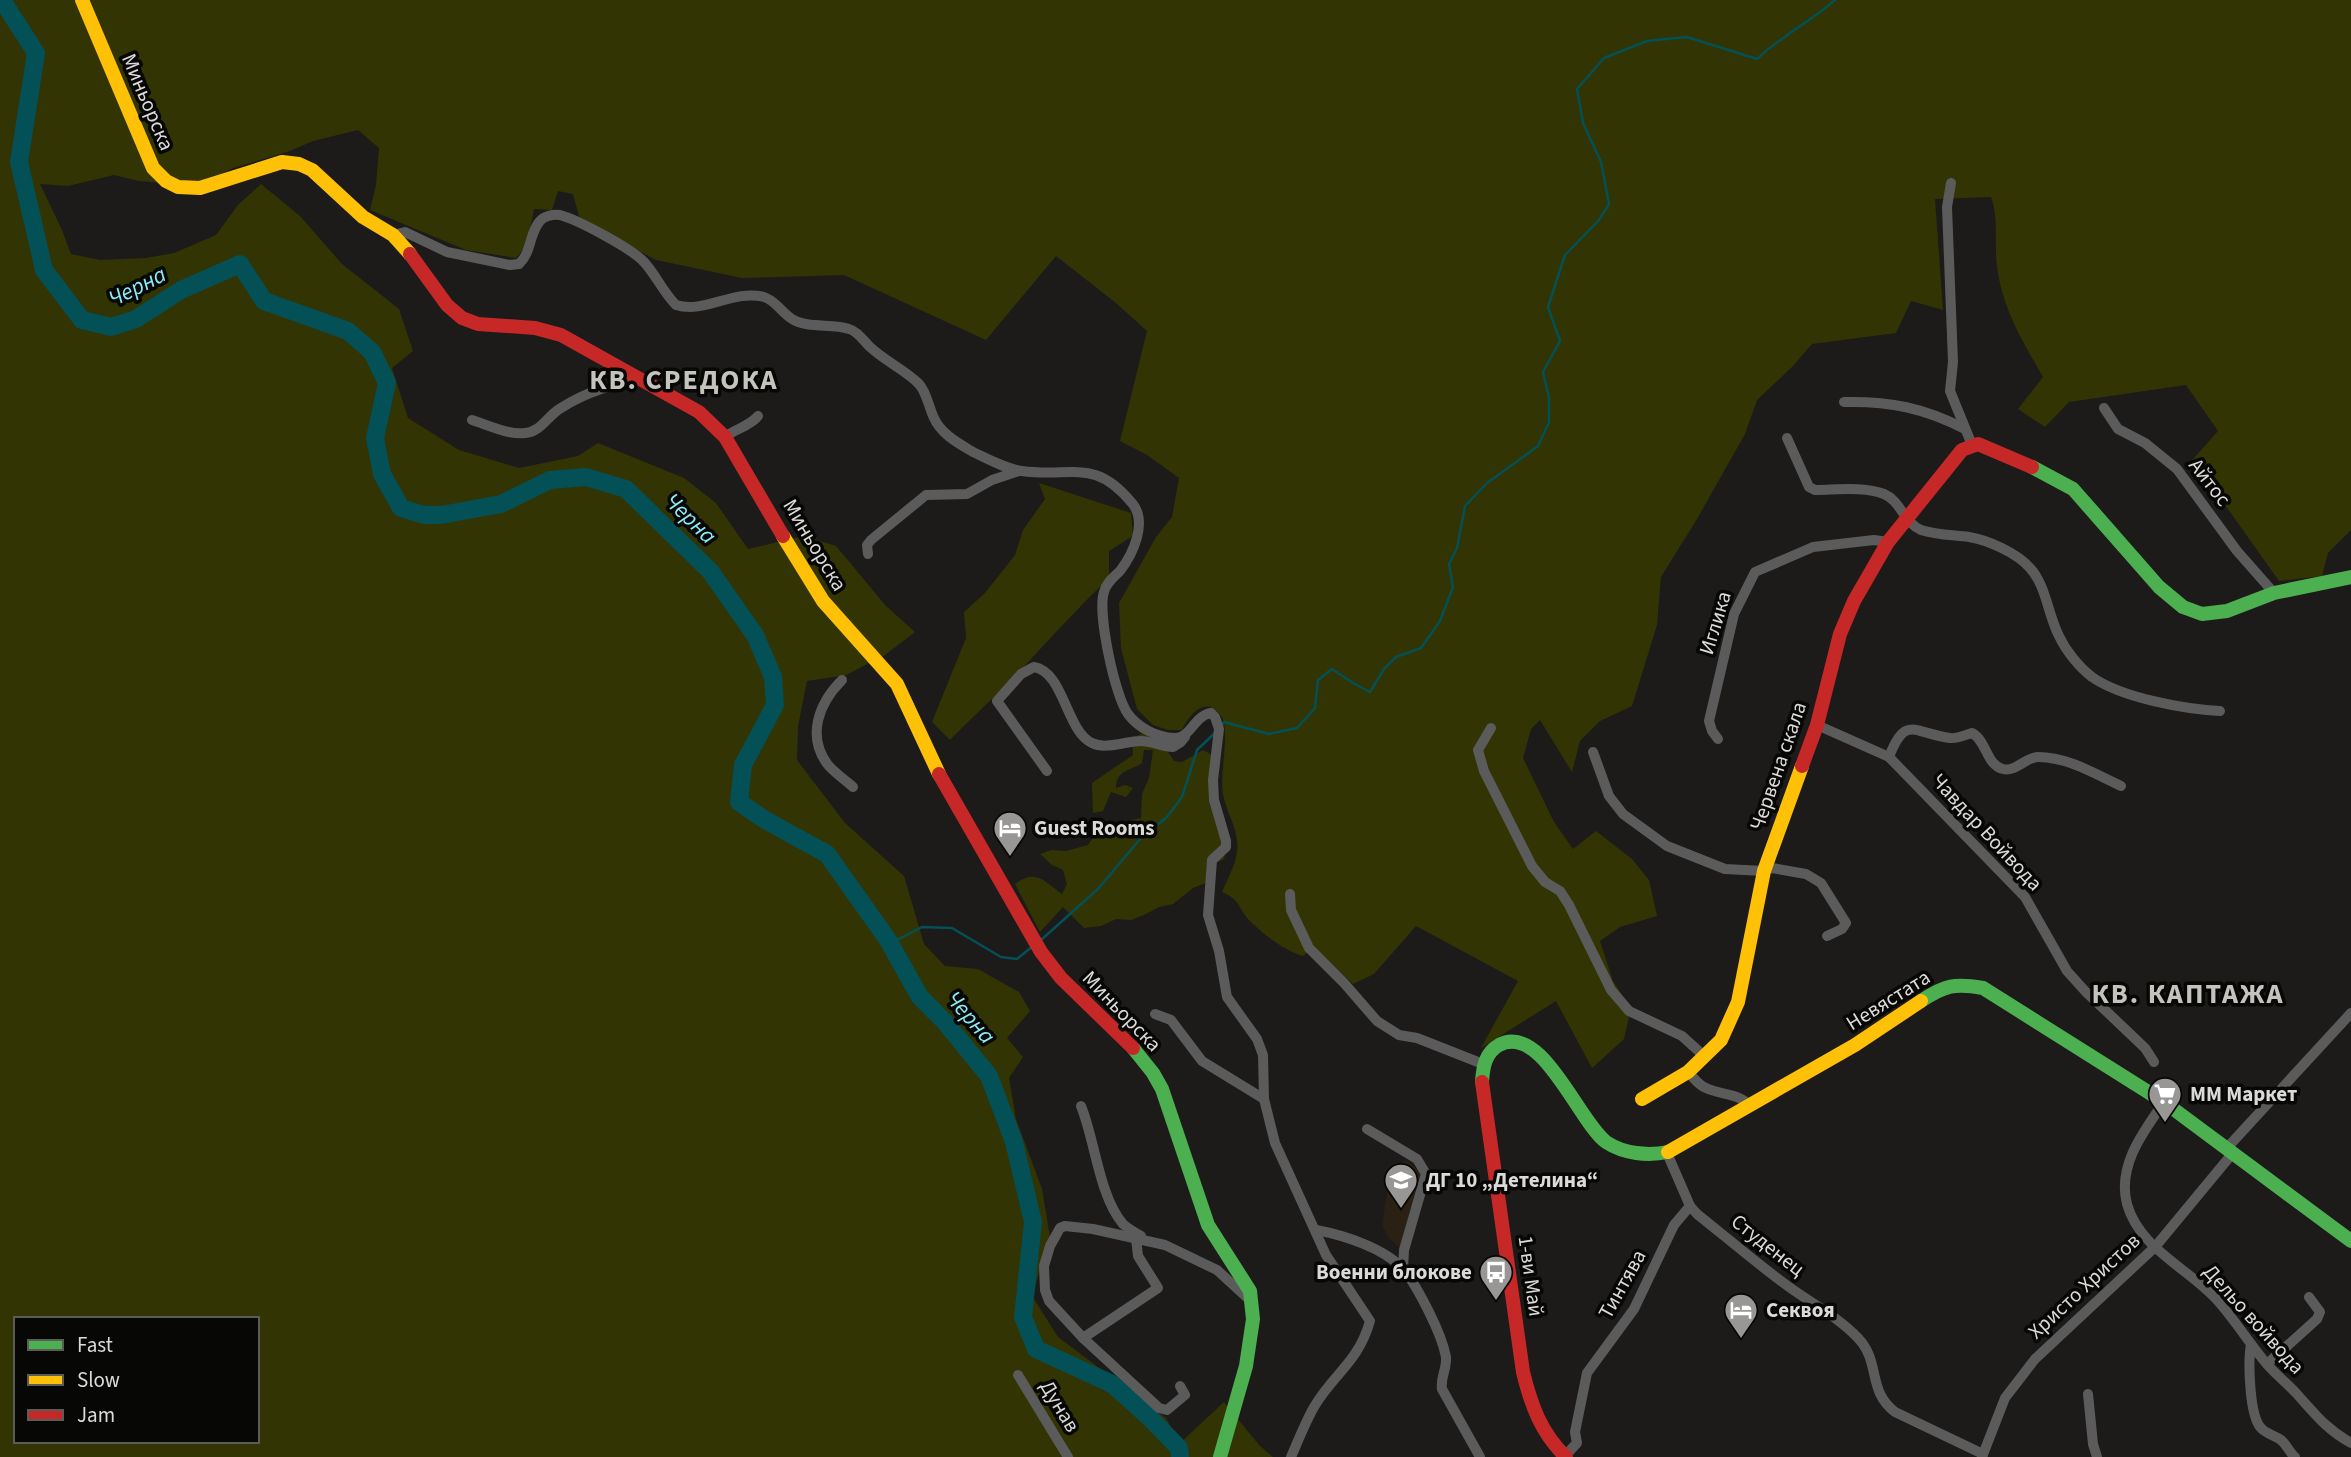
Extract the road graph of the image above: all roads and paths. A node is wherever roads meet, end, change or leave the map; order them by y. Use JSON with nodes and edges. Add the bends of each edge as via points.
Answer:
{"nodes":[{"id":1,"x":82,"y":0,"type":"edge"},
{"id":2,"x":1951,"y":183,"type":"dead end"},
{"id":3,"x":393,"y":235,"type":"junction"},
{"id":4,"x":644,"y":380,"type":"junction"},
{"id":5,"x":1844,"y":402,"type":"dead end"},
{"id":6,"x":2104,"y":408,"type":"dead end"},
{"id":7,"x":758,"y":416,"type":"dead end"},
{"id":8,"x":472,"y":420,"type":"dead end"},
{"id":9,"x":1965,"y":429,"type":"junction"},
{"id":10,"x":725,"y":437,"type":"junction"},
{"id":11,"x":1787,"y":438,"type":"dead end"},
{"id":12,"x":1972,"y":445,"type":"junction"},
{"id":13,"x":1019,"y":471,"type":"junction"},
{"id":14,"x":1906,"y":520,"type":"junction"},
{"id":15,"x":1888,"y":542,"type":"junction"},
{"id":16,"x":869,"y":554,"type":"dead end"},
{"id":17,"x":2351,"y":578,"type":"edge"},
{"id":18,"x":2274,"y":593,"type":"junction"},
{"id":19,"x":842,"y":680,"type":"dead end"},
{"id":20,"x":2220,"y":710,"type":"dead end"},
{"id":21,"x":1817,"y":725,"type":"junction"},
{"id":22,"x":1491,"y":728,"type":"dead end"},
{"id":23,"x":1186,"y":734,"type":"junction"},
{"id":24,"x":1718,"y":739,"type":"dead end"},
{"id":25,"x":1593,"y":752,"type":"dead end"},
{"id":26,"x":1889,"y":757,"type":"junction"},
{"id":27,"x":1047,"y":771,"type":"dead end"},
{"id":28,"x":2121,"y":786,"type":"dead end"},
{"id":29,"x":853,"y":787,"type":"dead end"},
{"id":30,"x":1764,"y":871,"type":"junction"},
{"id":31,"x":1290,"y":894,"type":"dead end"},
{"id":32,"x":1827,"y":936,"type":"dead end"},
{"id":33,"x":2351,"y":1013,"type":"edge"},
{"id":34,"x":1155,"y":1014,"type":"dead end"},
{"id":35,"x":1704,"y":1056,"type":"junction"},
{"id":36,"x":2154,"y":1062,"type":"dead end"},
{"id":37,"x":1483,"y":1065,"type":"junction"},
{"id":38,"x":1688,"y":1072,"type":"junction"},
{"id":39,"x":1265,"y":1099,"type":"junction"},
{"id":40,"x":1642,"y":1099,"type":"dead end"},
{"id":41,"x":2164,"y":1102,"type":"junction"},
{"id":42,"x":1081,"y":1106,"type":"dead end"},
{"id":43,"x":1750,"y":1106,"type":"junction"},
{"id":44,"x":1367,"y":1129,"type":"dead end"},
{"id":45,"x":2229,"y":1152,"type":"junction"},
{"id":46,"x":1667,"y":1153,"type":"junction"},
{"id":47,"x":1690,"y":1206,"type":"junction"},
{"id":48,"x":1316,"y":1230,"type":"junction"},
{"id":49,"x":1136,"y":1238,"type":"junction"},
{"id":50,"x":1150,"y":1241,"type":"junction"},
{"id":51,"x":2351,"y":1241,"type":"edge"},
{"id":52,"x":2155,"y":1247,"type":"junction"},
{"id":53,"x":1402,"y":1269,"type":"junction"},
{"id":54,"x":2309,"y":1297,"type":"dead end"},
{"id":55,"x":1252,"y":1302,"type":"junction"},
{"id":56,"x":1083,"y":1338,"type":"junction"},
{"id":57,"x":2251,"y":1344,"type":"junction"},
{"id":58,"x":2267,"y":1364,"type":"junction"},
{"id":59,"x":1018,"y":1375,"type":"dead end"},
{"id":60,"x":1180,"y":1387,"type":"dead end"},
{"id":61,"x":2088,"y":1394,"type":"dead end"},
{"id":62,"x":2351,"y":1443,"type":"edge"},
{"id":63,"x":1983,"y":1455,"type":"edge"},
{"id":64,"x":1068,"y":1457,"type":"edge"},
{"id":65,"x":1220,"y":1457,"type":"edge"},
{"id":66,"x":1291,"y":1457,"type":"edge"},
{"id":67,"x":1480,"y":1457,"type":"edge"},
{"id":68,"x":1565,"y":1457,"type":"edge"},
{"id":69,"x":2096,"y":1457,"type":"edge"},
{"id":70,"x":2295,"y":1457,"type":"edge"}],
"edges":[{"from":1,"to":3,"type":"street","name":"Миньорска","via":[[141,143],[153,168],[166,181],[187,189],[200,188],[282,162],[299,164],[312,170],[363,217]]},
{"from":2,"to":9,"type":"street","via":[[1947,207],[1950,391]]},
{"from":3,"to":4,"type":"street","name":"Миньорска","via":[[461,318],[561,334]]},
{"from":3,"to":13,"type":"street","via":[[405,232],[447,252],[519,264],[540,220],[558,215],[634,253],[676,305],[693,309],[759,296],[793,320],[851,329],[919,383],[943,432],[975,453]]},
{"from":4,"to":8,"type":"street","via":[[618,383],[582,397],[560,408],[533,432],[507,431]]},
{"from":4,"to":10,"type":"street","name":"Миньорска","via":[[699,411]]},
{"from":5,"to":9,"type":"street","via":[[1875,401],[1925,410]]},
{"from":6,"to":18,"type":"street","name":"Айтос","via":[[2118,429],[2145,443],[2177,469]]},
{"from":7,"to":10,"type":"street"},
{"from":9,"to":12,"type":"street"},
{"from":10,"to":55,"type":"street","name":"Миньорска","via":[[813,588],[897,684],[943,782],[1037,946],[1061,978],[1126,1040],[1153,1073],[1208,1225],[1246,1282]]},
{"from":11,"to":14,"type":"street","via":[[1810,487],[1883,494],[1892,498]]},
{"from":12,"to":14,"type":"street","name":"Червена скала","via":[[1962,450]]},
{"from":12,"to":18,"type":"street","via":[[2017,459],[2073,489],[2159,587],[2183,607],[2202,614],[2227,611]]},
{"from":13,"to":16,"type":"street","via":[[967,494],[926,495],[871,540]]},
{"from":13,"to":23,"type":"street","via":[[1099,475],[1138,512],[1132,551],[1103,592],[1110,661],[1126,713],[1135,722],[1159,735],[1175,738]]},
{"from":14,"to":15,"type":"street","name":"Червена скала"},
{"from":14,"to":20,"type":"street","via":[[1925,531],[1992,545],[2030,568],[2059,636],[2093,678],[2157,702]]},
{"from":15,"to":21,"type":"street","name":"Червена скала","via":[[1840,634]]},
{"from":15,"to":24,"type":"street","name":"Иглика","via":[[1813,547],[1764,566],[1751,576],[1734,614],[1709,721]]},
{"from":17,"to":18,"type":"street"},
{"from":19,"to":29,"type":"street","via":[[829,694],[815,734],[829,767]]},
{"from":21,"to":26,"type":"street","name":"Чавдар Войвода"},
{"from":21,"to":30,"type":"street","name":"Червена скала"},
{"from":22,"to":35,"type":"street","via":[[1478,750],[1484,771],[1532,866],[1569,905],[1611,990],[1629,1011],[1682,1036]]},
{"from":23,"to":27,"type":"street","via":[[1173,747],[1147,741],[1093,744],[1082,735],[1054,684],[1034,667],[1021,674],[997,701]]},
{"from":23,"to":39,"type":"street","via":[[1204,715],[1211,713],[1218,722],[1214,800],[1226,847],[1212,860],[1208,915],[1227,997],[1263,1055]]},
{"from":25,"to":30,"type":"street","via":[[1609,796],[1623,814],[1667,846],[1725,869]]},
{"from":26,"to":28,"type":"street","via":[[1897,737],[1906,730],[1953,738],[1972,733],[1980,737],[2000,769],[2010,770],[2035,757],[2069,762]]},
{"from":26,"to":36,"type":"street","name":"Чавдар Войвода","via":[[2025,897],[2067,971]]},
{"from":30,"to":32,"type":"street","via":[[1772,868],[1806,874],[1821,883],[1846,923]]},
{"from":30,"to":35,"type":"street","name":"Червена скала","via":[[1738,1002],[1721,1040]]},
{"from":31,"to":37,"type":"street","via":[[1291,910],[1309,948],[1377,1021],[1399,1035]]},
{"from":33,"to":45,"type":"street","name":"Христо Христов"},
{"from":34,"to":39,"type":"street","via":[[1171,1020],[1202,1061]]},
{"from":35,"to":38,"type":"street","name":"Червена скала"},
{"from":37,"to":46,"type":"street","name":"Невястата","via":[[1493,1048],[1522,1040],[1552,1068],[1586,1123],[1603,1140],[1642,1156]]},
{"from":37,"to":68,"type":"street","name":"1-ви Май","via":[[1482,1088],[1522,1372],[1539,1425]]},
{"from":38,"to":40,"type":"street","name":"Червена скала"},
{"from":38,"to":43,"type":"street","via":[[1707,1089],[1737,1097]]},
{"from":39,"to":48,"type":"street","via":[[1275,1143]]},
{"from":41,"to":43,"type":"street","name":"Невястата","via":[[1983,988],[1958,984],[1932,994]]},
{"from":41,"to":45,"type":"street","name":"Невястата"},
{"from":41,"to":52,"type":"street","name":"Дельо войвода","via":[[2137,1141],[2125,1182],[2132,1217]]},
{"from":42,"to":50,"type":"street","via":[[1097,1168],[1114,1208],[1124,1224]]},
{"from":43,"to":46,"type":"street","name":"Невястата"},
{"from":44,"to":53,"type":"street","via":[[1416,1159],[1426,1174]]},
{"from":45,"to":51,"type":"street","name":"Невястата"},
{"from":45,"to":52,"type":"street","name":"Христо Христов"},
{"from":46,"to":47,"type":"street","name":"Студенец"},
{"from":47,"to":63,"type":"street","name":"Студенец","via":[[1858,1338],[1867,1349],[1886,1405]]},
{"from":47,"to":68,"type":"street","name":"Тинтява","via":[[1674,1226],[1634,1309],[1587,1373],[1577,1443]]},
{"from":48,"to":53,"type":"street","via":[[1352,1239]]},
{"from":48,"to":66,"type":"street","via":[[1334,1269],[1370,1321],[1360,1349],[1314,1407]]},
{"from":49,"to":50,"type":"street"},
{"from":49,"to":56,"type":"street","via":[[1138,1256],[1158,1288]]},
{"from":49,"to":56,"type":"street","via":[[1065,1226],[1049,1246],[1044,1266],[1049,1301]]},
{"from":50,"to":55,"type":"street","via":[[1217,1270]]},
{"from":52,"to":57,"type":"street","name":"Дельо войвода","via":[[2215,1298]]},
{"from":52,"to":63,"type":"street","name":"Христо Христов","via":[[2035,1359],[2005,1398]]},
{"from":53,"to":67,"type":"street","via":[[1435,1325],[1446,1359],[1442,1389]]},
{"from":54,"to":58,"type":"street","via":[[2320,1312],[2317,1319]]},
{"from":55,"to":65,"type":"street","name":"Миньорска","via":[[1246,1366]]},
{"from":56,"to":60,"type":"street","via":[[1159,1408],[1167,1410],[1185,1395]]},
{"from":57,"to":58,"type":"street","name":"Дельо войвода"},
{"from":57,"to":70,"type":"street","via":[[2255,1419]]},
{"from":58,"to":62,"type":"street","name":"Дельо войвода","via":[[2325,1426]]},
{"from":59,"to":64,"type":"street","name":"Дунав"},
{"from":61,"to":69,"type":"street"}]}
